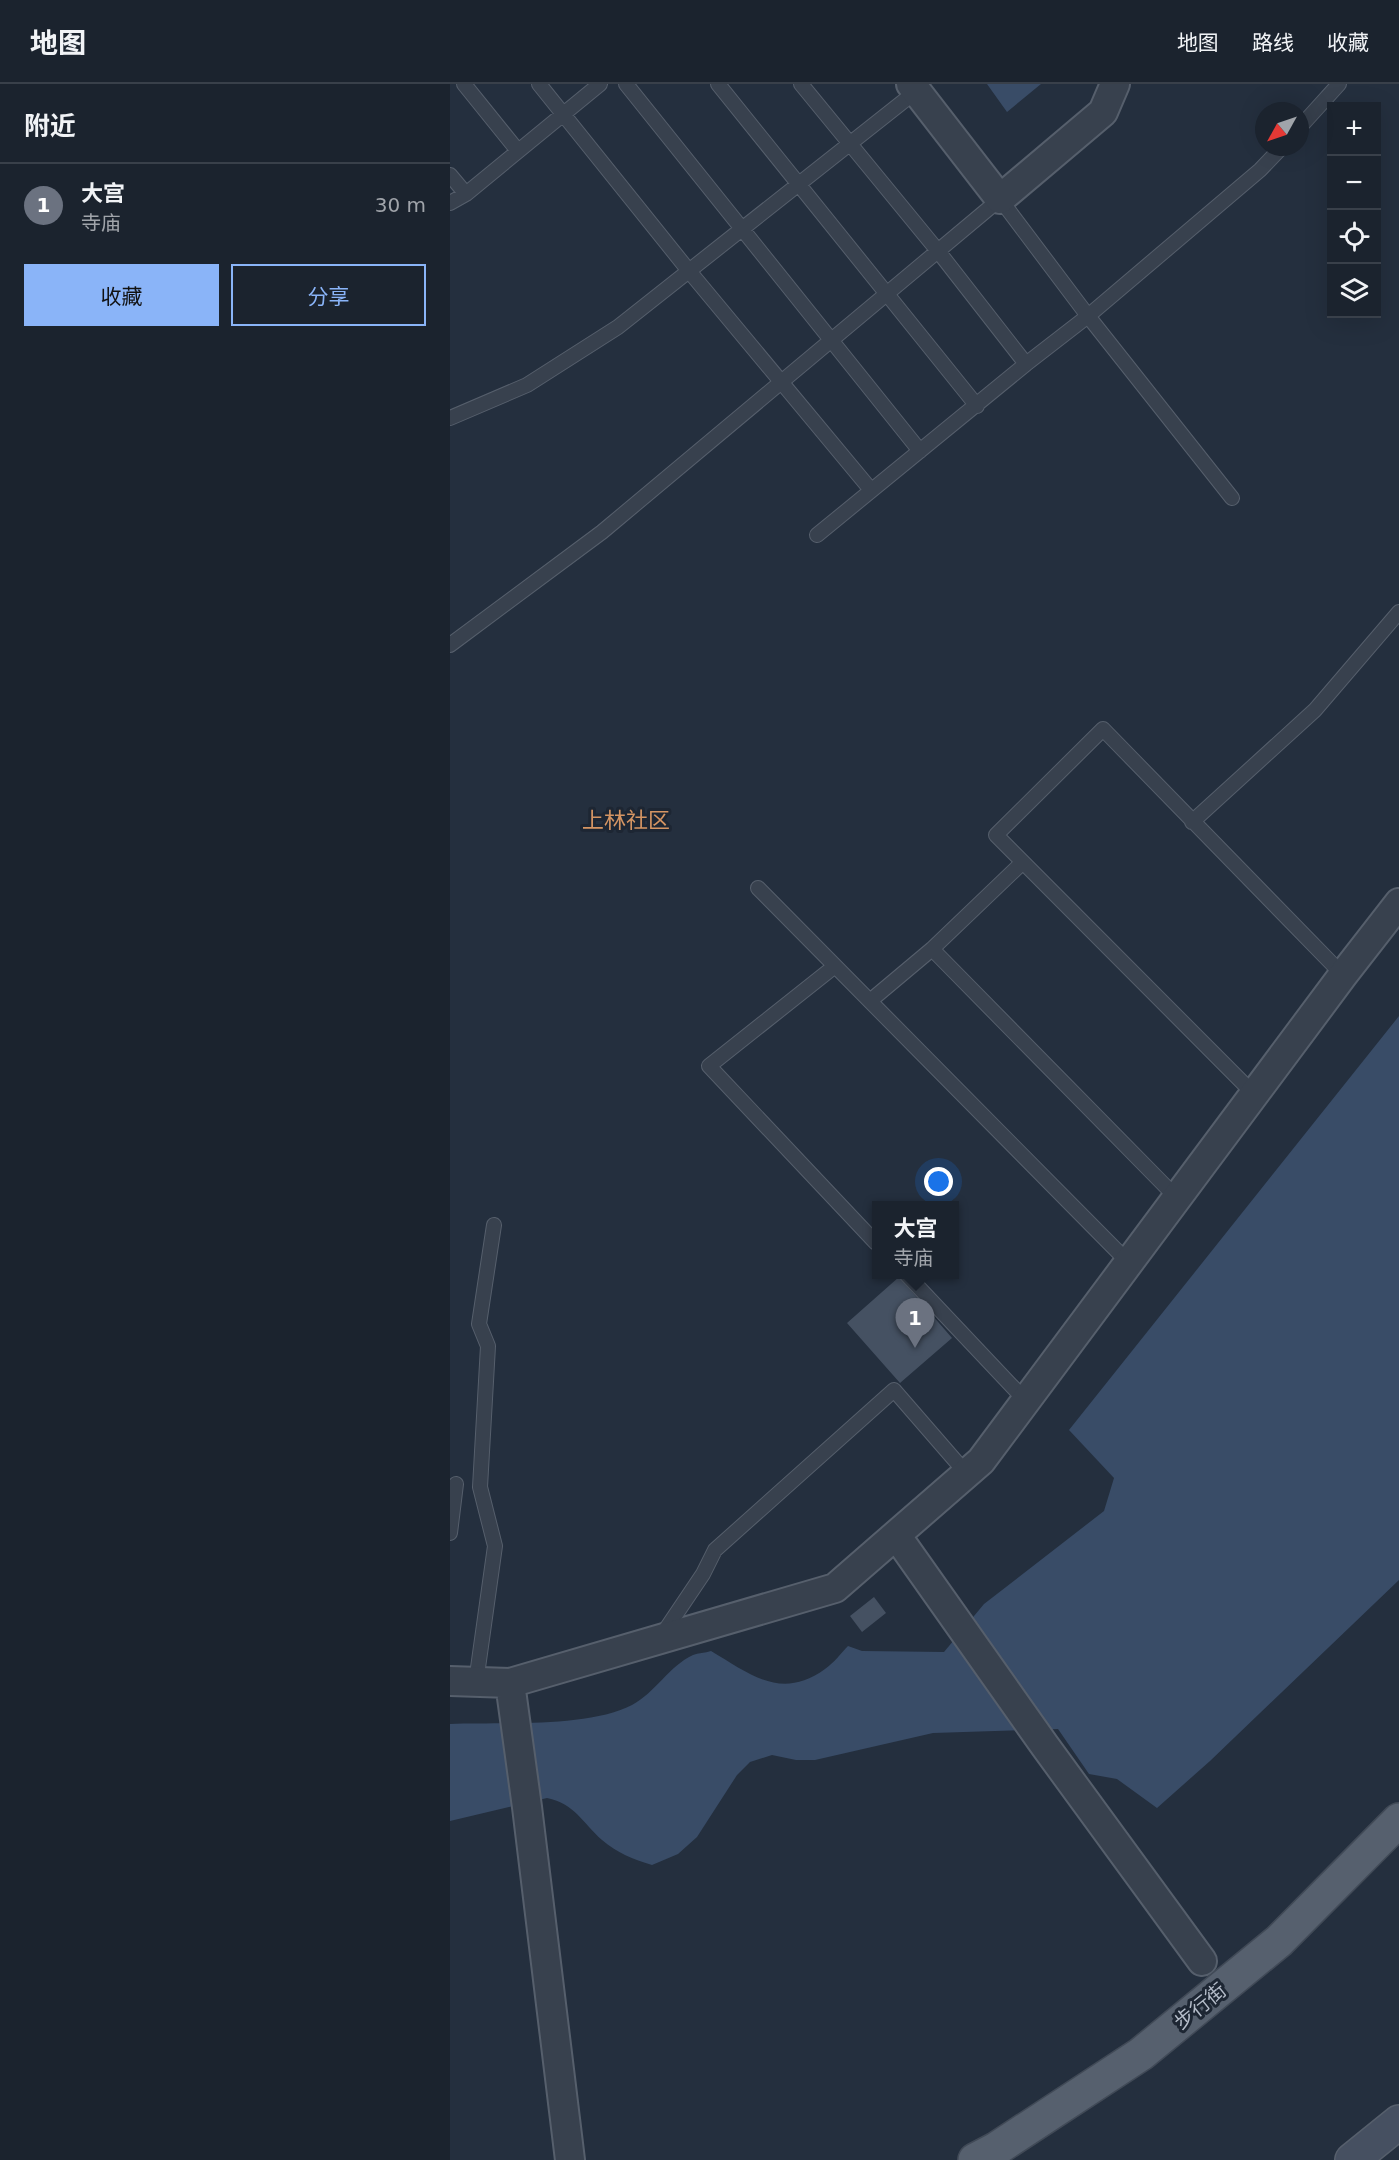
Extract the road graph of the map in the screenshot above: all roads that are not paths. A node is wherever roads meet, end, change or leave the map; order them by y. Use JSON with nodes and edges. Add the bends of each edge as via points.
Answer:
{"nodes":[{"id":1,"x":464,"y":84,"type":"edge"},
{"id":2,"x":539,"y":84,"type":"edge"},
{"id":3,"x":600,"y":84,"type":"edge"},
{"id":4,"x":626,"y":84,"type":"edge"},
{"id":5,"x":718,"y":84,"type":"edge"},
{"id":6,"x":801,"y":84,"type":"edge"},
{"id":7,"x":1115,"y":84,"type":"edge"},
{"id":8,"x":1339,"y":84,"type":"edge"},
{"id":9,"x":918,"y":86,"type":"edge"},
{"id":10,"x":563,"y":114,"type":"junction"},
{"id":11,"x":1309,"y":117,"type":"edge"},
{"id":12,"x":850,"y":144,"type":"junction"},
{"id":13,"x":518,"y":151,"type":"junction"},
{"id":14,"x":1273,"y":156,"type":"edge"},
{"id":15,"x":450,"y":175,"type":"edge"},
{"id":16,"x":798,"y":185,"type":"junction"},
{"id":17,"x":466,"y":194,"type":"junction"},
{"id":18,"x":1000,"y":198,"type":"junction"},
{"id":19,"x":450,"y":203,"type":"edge"},
{"id":20,"x":742,"y":229,"type":"junction"},
{"id":21,"x":938,"y":251,"type":"junction"},
{"id":22,"x":689,"y":271,"type":"junction"},
{"id":23,"x":887,"y":293,"type":"junction"},
{"id":24,"x":1088,"y":316,"type":"junction"},
{"id":25,"x":832,"y":339,"type":"junction"},
{"id":26,"x":1026,"y":364,"type":"junction"},
{"id":27,"x":782,"y":382,"type":"junction"},
{"id":28,"x":977,"y":406,"type":"junction"},
{"id":29,"x":450,"y":418,"type":"edge"},
{"id":30,"x":920,"y":451,"type":"junction"},
{"id":31,"x":871,"y":490,"type":"junction"},
{"id":32,"x":1232,"y":498,"type":"dead end"},
{"id":33,"x":817,"y":535,"type":"dead end"},
{"id":34,"x":1399,"y":612,"type":"edge"},
{"id":35,"x":450,"y":645,"type":"edge"},
{"id":36,"x":1192,"y":822,"type":"junction"},
{"id":37,"x":1023,"y":862,"type":"junction"},
{"id":38,"x":758,"y":888,"type":"dead end"},
{"id":39,"x":1399,"y":903,"type":"edge"},
{"id":40,"x":932,"y":949,"type":"junction"},
{"id":41,"x":835,"y":966,"type":"junction"},
{"id":42,"x":1343,"y":975,"type":"junction"},
{"id":43,"x":870,"y":1001,"type":"junction"},
{"id":44,"x":1254,"y":1094,"type":"junction"},
{"id":45,"x":1177,"y":1198,"type":"junction"},
{"id":46,"x":494,"y":1225,"type":"dead end"},
{"id":47,"x":872,"y":1239,"type":"edge"},
{"id":48,"x":1128,"y":1262,"type":"junction"},
{"id":49,"x":910,"y":1279,"type":"edge"},
{"id":50,"x":1025,"y":1401,"type":"junction"},
{"id":51,"x":966,"y":1473,"type":"junction"},
{"id":52,"x":456,"y":1484,"type":"dead end"},
{"id":53,"x":450,"y":1533,"type":"edge"},
{"id":54,"x":896,"y":1535,"type":"junction"},
{"id":55,"x":659,"y":1639,"type":"junction"},
{"id":56,"x":463,"y":1681,"type":"edge"},
{"id":57,"x":510,"y":1683,"type":"junction"},
{"id":58,"x":1399,"y":1820,"type":"edge"},
{"id":59,"x":1202,"y":1961,"type":"dead end"},
{"id":60,"x":1399,"y":2122,"type":"edge"},
{"id":61,"x":570,"y":2160,"type":"edge"},
{"id":62,"x":975,"y":2160,"type":"edge"},
{"id":63,"x":1352,"y":2160,"type":"edge"}],
"edges":[{"from":1,"to":13,"type":"lane"},
{"from":2,"to":10,"type":"lane"},
{"from":3,"to":10,"type":"lane"},
{"from":4,"to":20,"type":"lane"},
{"from":5,"to":16,"type":"lane"},
{"from":6,"to":12,"type":"lane"},
{"from":7,"to":18,"type":"street","via":[[1103,112]]},
{"from":8,"to":11,"type":"lane"},
{"from":9,"to":12,"type":"lane"},
{"from":9,"to":18,"type":"street"},
{"from":10,"to":13,"type":"lane"},
{"from":10,"to":22,"type":"lane"},
{"from":12,"to":16,"type":"lane"},
{"from":12,"to":21,"type":"lane"},
{"from":13,"to":17,"type":"lane"},
{"from":14,"to":24,"type":"lane"},
{"from":15,"to":17,"type":"lane"},
{"from":16,"to":20,"type":"lane"},
{"from":16,"to":23,"type":"lane"},
{"from":17,"to":19,"type":"lane"},
{"from":18,"to":21,"type":"lane"},
{"from":18,"to":24,"type":"lane"},
{"from":20,"to":22,"type":"lane"},
{"from":20,"to":25,"type":"lane"},
{"from":21,"to":23,"type":"lane"},
{"from":21,"to":26,"type":"lane"},
{"from":22,"to":27,"type":"lane"},
{"from":22,"to":29,"type":"lane","via":[[618,327],[526,385]]},
{"from":23,"to":25,"type":"lane"},
{"from":23,"to":28,"type":"lane"},
{"from":24,"to":26,"type":"lane"},
{"from":24,"to":32,"type":"lane"},
{"from":25,"to":27,"type":"lane"},
{"from":25,"to":30,"type":"lane"},
{"from":26,"to":28,"type":"lane"},
{"from":27,"to":31,"type":"lane"},
{"from":27,"to":35,"type":"lane","via":[[602,532]]},
{"from":28,"to":30,"type":"lane"},
{"from":30,"to":31,"type":"lane"},
{"from":31,"to":33,"type":"lane"},
{"from":34,"to":36,"type":"lane","via":[[1315,710]]},
{"from":36,"to":37,"type":"lane","via":[[1103,729],[996,835]]},
{"from":36,"to":42,"type":"lane"},
{"from":37,"to":40,"type":"lane"},
{"from":37,"to":44,"type":"lane"},
{"from":38,"to":41,"type":"lane"},
{"from":39,"to":42,"type":"street"},
{"from":40,"to":43,"type":"lane"},
{"from":40,"to":45,"type":"lane"},
{"from":41,"to":43,"type":"lane"},
{"from":41,"to":47,"type":"lane","via":[[709,1066]]},
{"from":42,"to":44,"type":"street"},
{"from":43,"to":48,"type":"lane"},
{"from":44,"to":45,"type":"street"},
{"from":45,"to":48,"type":"street"},
{"from":46,"to":56,"type":"lane","via":[[478,1324],[488,1346],[480,1486],[495,1546]]},
{"from":48,"to":50,"type":"street"},
{"from":49,"to":50,"type":"lane"},
{"from":50,"to":51,"type":"street","via":[[981,1461]]},
{"from":51,"to":54,"type":"street"},
{"from":51,"to":55,"type":"lane","via":[[894,1390],[715,1550]]},
{"from":52,"to":53,"type":"lane"},
{"from":54,"to":55,"type":"street","via":[[835,1587]]},
{"from":54,"to":59,"type":"street"},
{"from":55,"to":57,"type":"street"},
{"from":56,"to":57,"type":"street"},
{"from":57,"to":61,"type":"street"},
{"from":58,"to":62,"type":"main road","name":"步行街","via":[[1280,1941],[1141,2054]]},
{"from":60,"to":63,"type":"main road"}]}
